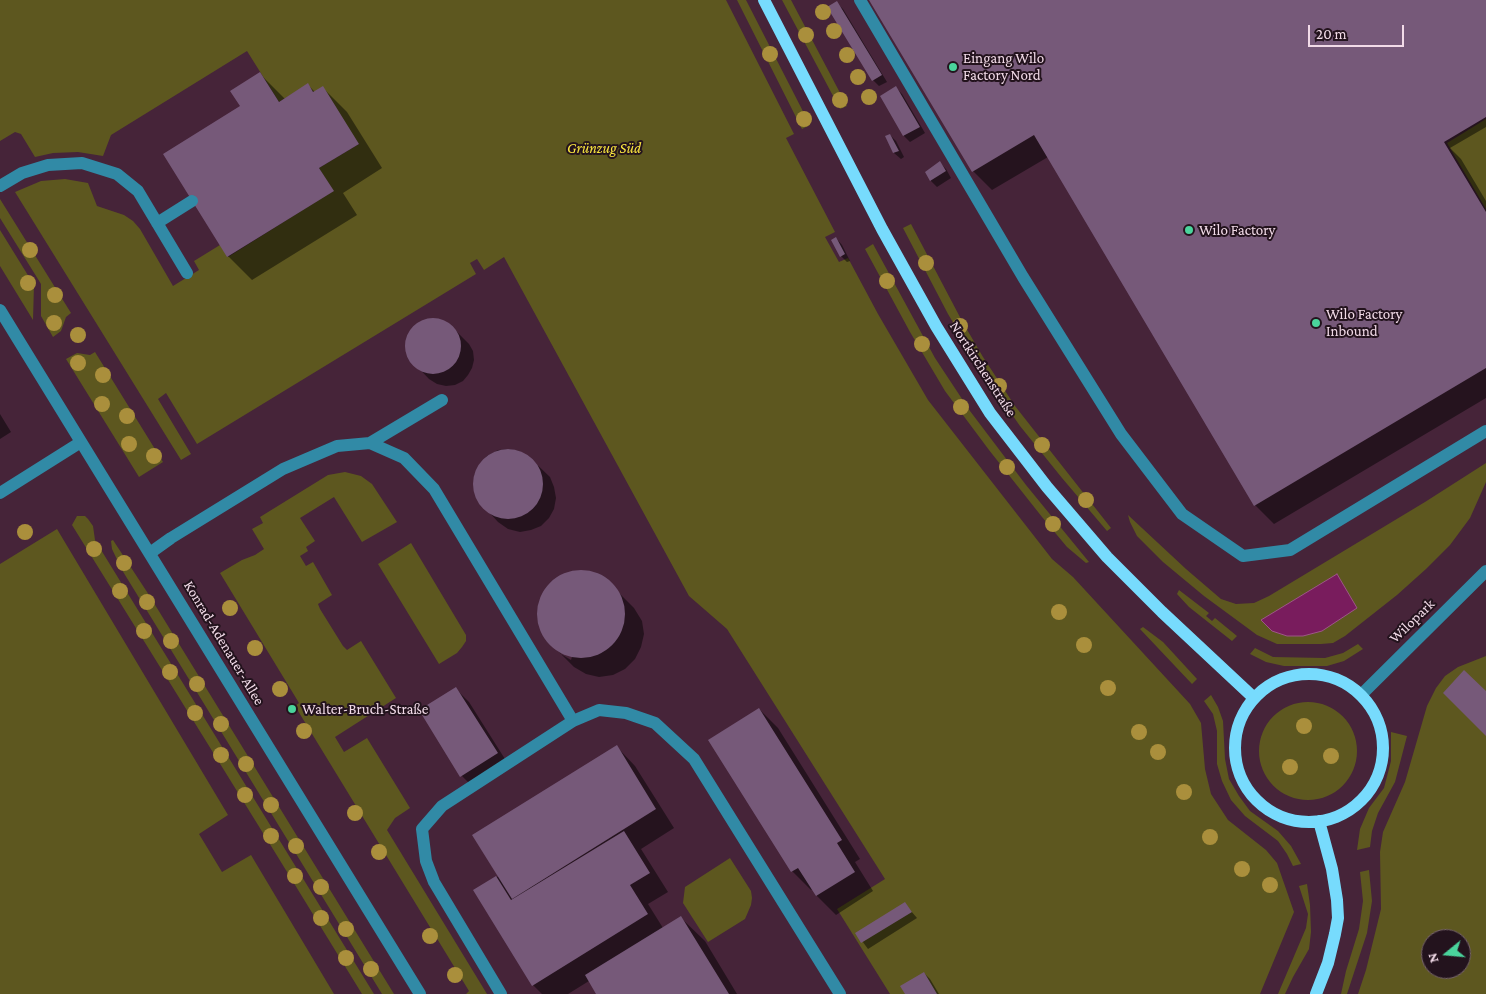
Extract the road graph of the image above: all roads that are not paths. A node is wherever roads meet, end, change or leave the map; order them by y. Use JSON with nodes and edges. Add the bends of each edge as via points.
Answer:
{"nodes":[{"id":1,"x":764,"y":0,"type":"edge"},
{"id":2,"x":860,"y":0,"type":"edge"},
{"id":3,"x":0,"y":186,"type":"edge"},
{"id":4,"x":192,"y":201,"type":"dead end"},
{"id":5,"x":157,"y":223,"type":"junction"},
{"id":6,"x":187,"y":273,"type":"dead end"},
{"id":7,"x":0,"y":310,"type":"edge"},
{"id":8,"x":442,"y":400,"type":"dead end"},
{"id":9,"x":1486,"y":432,"type":"edge"},
{"id":10,"x":81,"y":442,"type":"junction"},
{"id":11,"x":370,"y":443,"type":"junction"},
{"id":12,"x":0,"y":493,"type":"edge"},
{"id":13,"x":150,"y":552,"type":"junction"},
{"id":14,"x":1486,"y":571,"type":"edge"},
{"id":15,"x":1361,"y":694,"type":"junction"},
{"id":16,"x":1254,"y":698,"type":"junction"},
{"id":17,"x":573,"y":721,"type":"junction"},
{"id":18,"x":1319,"y":822,"type":"junction"},
{"id":19,"x":420,"y":994,"type":"edge"},
{"id":20,"x":501,"y":994,"type":"edge"},
{"id":21,"x":840,"y":994,"type":"edge"},
{"id":22,"x":1316,"y":994,"type":"edge"}],
"edges":[{"from":1,"to":16,"type":"main road","name":"Nortkirchenstraße","via":[[882,229],[936,326],[990,413],[1107,557]]},
{"from":2,"to":9,"type":"street","via":[[1023,277],[1121,434],[1182,514],[1242,556],[1290,550]]},
{"from":3,"to":5,"type":"street","via":[[22,173],[48,165],[82,163],[117,174],[138,191]]},
{"from":4,"to":5,"type":"street"},
{"from":5,"to":6,"type":"street"},
{"from":7,"to":10,"type":"street","name":"Konrad-Adenauer-Allee"},
{"from":8,"to":11,"type":"street"},
{"from":10,"to":12,"type":"street"},
{"from":10,"to":13,"type":"street","name":"Konrad-Adenauer-Allee"},
{"from":11,"to":13,"type":"street","via":[[336,446],[283,470]]},
{"from":11,"to":17,"type":"street","via":[[404,458],[434,489]]},
{"from":13,"to":19,"type":"street","name":"Konrad-Adenauer-Allee"},
{"from":14,"to":15,"type":"street","name":"Wilopark"},
{"from":15,"to":16,"type":"main road","via":[[1342,681],[1318,674],[1294,674],[1272,683]]},
{"from":15,"to":18,"type":"main road","via":[[1375,714],[1382,736],[1382,760],[1375,782],[1361,801],[1341,815]]},
{"from":16,"to":18,"type":"main road","via":[[1241,717],[1235,739],[1236,761],[1243,783],[1257,801],[1275,814],[1296,821]]},
{"from":17,"to":20,"type":"street","via":[[442,806],[422,829],[426,861],[434,882]]},
{"from":17,"to":21,"type":"street","via":[[599,710],[626,713],[655,723],[694,759]]},
{"from":18,"to":22,"type":"main road","via":[[1332,869],[1338,918],[1328,963]]}]}
